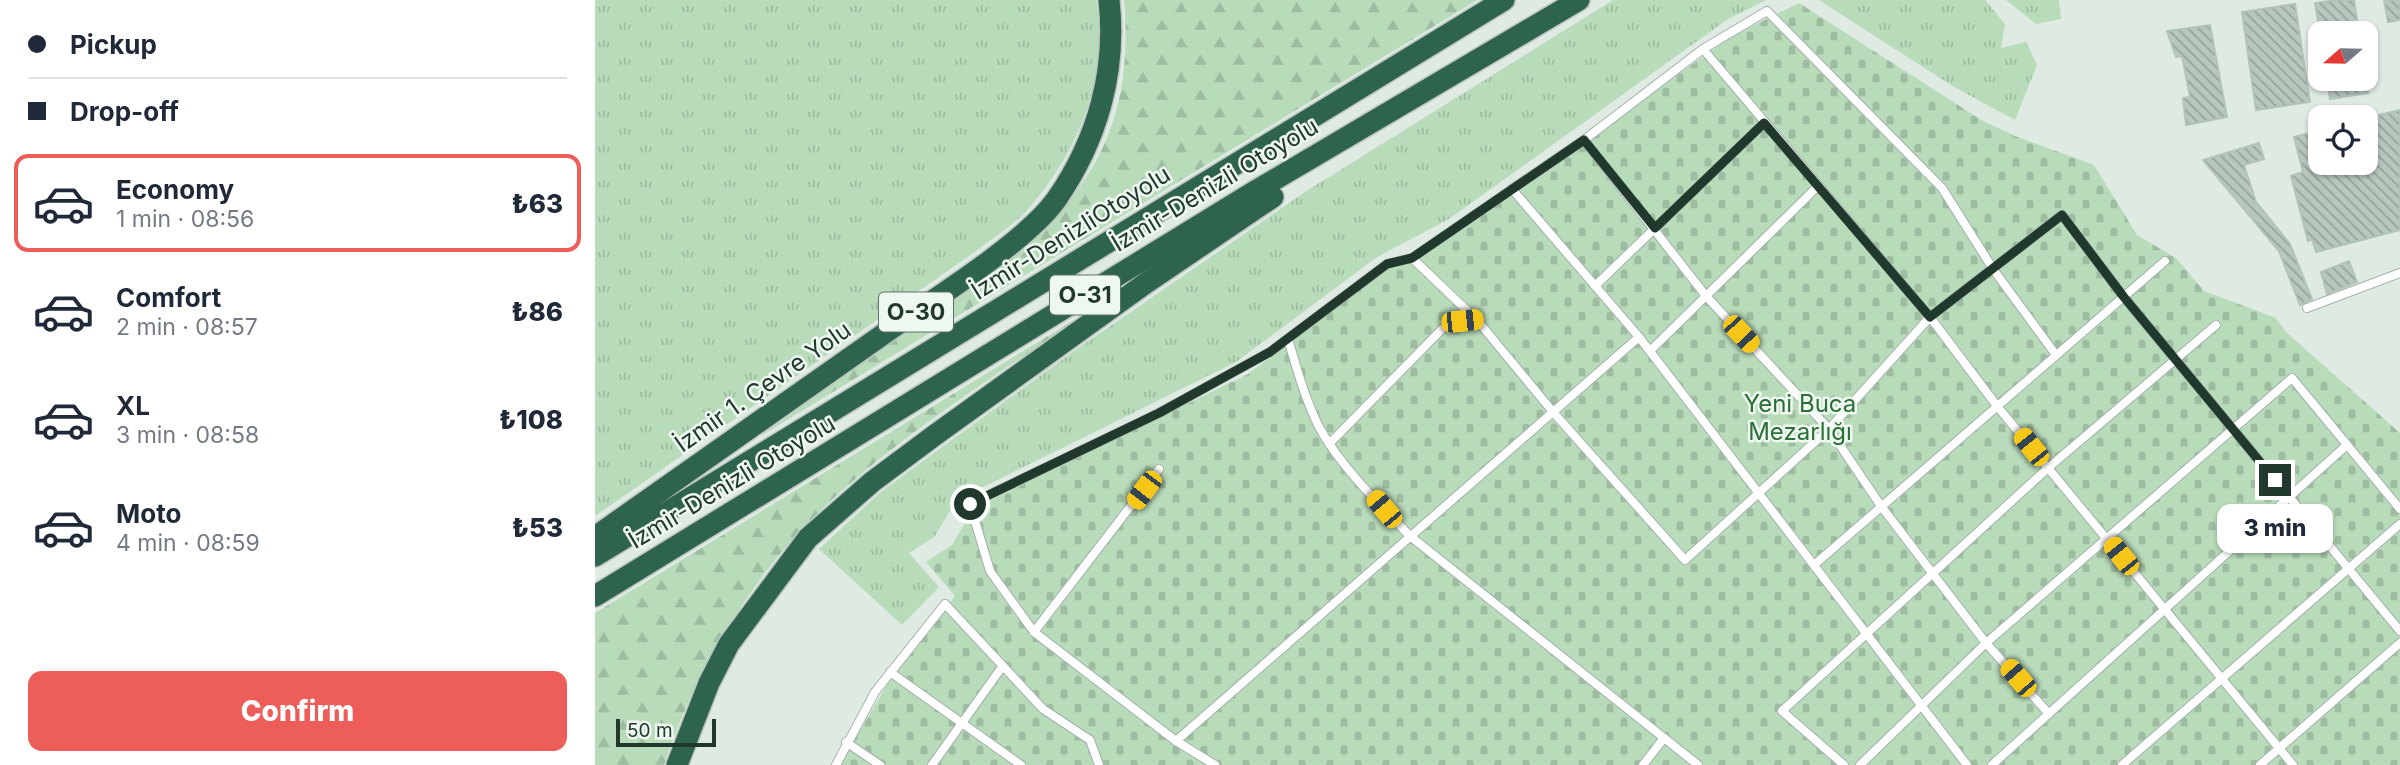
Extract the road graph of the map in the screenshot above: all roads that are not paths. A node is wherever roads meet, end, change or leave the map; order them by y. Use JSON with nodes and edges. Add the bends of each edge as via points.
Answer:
{"nodes":[{"id":1,"x":1109,"y":0,"type":"edge"},
{"id":2,"x":1504,"y":0,"type":"edge"},
{"id":3,"x":1579,"y":0,"type":"edge"},
{"id":4,"x":1703,"y":49,"type":"junction"},
{"id":5,"x":1402,"y":104,"type":"junction"},
{"id":6,"x":1764,"y":123,"type":"junction"},
{"id":7,"x":1584,"y":140,"type":"junction"},
{"id":8,"x":1818,"y":186,"type":"junction"},
{"id":9,"x":1512,"y":189,"type":"junction"},
{"id":10,"x":1655,"y":228,"type":"junction"},
{"id":11,"x":1412,"y":258,"type":"junction"},
{"id":12,"x":2165,"y":261,"type":"dead end"},
{"id":13,"x":1993,"y":269,"type":"junction"},
{"id":14,"x":2400,"y":273,"type":"edge"},
{"id":15,"x":1595,"y":286,"type":"junction"},
{"id":16,"x":1706,"y":296,"type":"junction"},
{"id":17,"x":2123,"y":296,"type":"junction"},
{"id":18,"x":2307,"y":308,"type":"dead end"},
{"id":19,"x":1930,"y":317,"type":"junction"},
{"id":20,"x":1477,"y":320,"type":"junction"},
{"id":21,"x":2215,"y":325,"type":"dead end"},
{"id":22,"x":1639,"y":337,"type":"junction"},
{"id":23,"x":1288,"y":339,"type":"junction"},
{"id":24,"x":1650,"y":351,"type":"junction"},
{"id":25,"x":2056,"y":355,"type":"junction"},
{"id":26,"x":2176,"y":359,"type":"junction"},
{"id":27,"x":1997,"y":406,"type":"junction"},
{"id":28,"x":1553,"y":412,"type":"junction"},
{"id":29,"x":2232,"y":427,"type":"junction"},
{"id":30,"x":1829,"y":429,"type":"junction"},
{"id":31,"x":1329,"y":444,"type":"junction"},
{"id":32,"x":2347,"y":445,"type":"junction"},
{"id":33,"x":2048,"y":467,"type":"junction"},
{"id":34,"x":1159,"y":469,"type":"dead end"},
{"id":35,"x":1759,"y":494,"type":"junction"},
{"id":36,"x":2289,"y":497,"type":"junction"},
{"id":37,"x":1881,"y":506,"type":"junction"},
{"id":38,"x":2400,"y":509,"type":"edge"},
{"id":39,"x":2400,"y":524,"type":"edge"},
{"id":40,"x":1410,"y":536,"type":"junction"},
{"id":41,"x":595,"y":537,"type":"edge"},
{"id":42,"x":2106,"y":538,"type":"junction"},
{"id":43,"x":595,"y":556,"type":"edge"},
{"id":44,"x":1814,"y":565,"type":"junction"},
{"id":45,"x":2347,"y":569,"type":"junction"},
{"id":46,"x":1933,"y":573,"type":"junction"},
{"id":47,"x":595,"y":596,"type":"edge"},
{"id":48,"x":2165,"y":609,"type":"junction"},
{"id":49,"x":2400,"y":631,"type":"edge"},
{"id":50,"x":1034,"y":632,"type":"junction"},
{"id":51,"x":1867,"y":634,"type":"junction"},
{"id":52,"x":1986,"y":643,"type":"junction"},
{"id":53,"x":2400,"y":643,"type":"edge"},
{"id":54,"x":1002,"y":667,"type":"junction"},
{"id":55,"x":891,"y":672,"type":"junction"},
{"id":56,"x":2220,"y":677,"type":"junction"},
{"id":57,"x":1921,"y":704,"type":"junction"},
{"id":58,"x":2049,"y":714,"type":"junction"},
{"id":59,"x":961,"y":723,"type":"junction"},
{"id":60,"x":1664,"y":738,"type":"junction"},
{"id":61,"x":1176,"y":741,"type":"junction"},
{"id":62,"x":846,"y":742,"type":"junction"},
{"id":63,"x":2279,"y":748,"type":"junction"},
{"id":64,"x":677,"y":765,"type":"edge"},
{"id":65,"x":836,"y":765,"type":"edge"},
{"id":66,"x":880,"y":765,"type":"edge"},
{"id":67,"x":932,"y":765,"type":"edge"},
{"id":68,"x":1021,"y":765,"type":"edge"},
{"id":69,"x":1098,"y":765,"type":"edge"},
{"id":70,"x":1215,"y":765,"type":"edge"},
{"id":71,"x":1643,"y":765,"type":"edge"},
{"id":72,"x":1698,"y":765,"type":"edge"},
{"id":73,"x":1844,"y":765,"type":"edge"},
{"id":74,"x":1860,"y":765,"type":"edge"},
{"id":75,"x":1967,"y":765,"type":"edge"},
{"id":76,"x":1992,"y":765,"type":"edge"},
{"id":77,"x":2122,"y":765,"type":"edge"},
{"id":78,"x":2260,"y":765,"type":"edge"},
{"id":79,"x":2293,"y":765,"type":"edge"}],
"edges":[{"from":1,"to":41,"type":"highway","name":"İzmir 1. Çevre Yolu","number":"O-30","via":[[1110,51],[1100,116],[1081,160],[1054,202],[1005,246],[931,301]]},
{"from":2,"to":43,"type":"highway","name":"İzmir-DenizliOtoyolu","number":"O-31"},
{"from":3,"to":5,"type":"highway","name":"İzmir-Denizli Otoyolu","number":"O-31"},
{"from":4,"to":6,"type":"lane"},
{"from":4,"to":7,"type":"lane"},
{"from":4,"to":13,"type":"lane","via":[[1767,11],[1942,188]]},
{"from":5,"to":47,"type":"highway","name":"İzmir-Denizli Otoyolu","number":"O-31"},
{"from":5,"to":64,"type":"highway","via":[[1322,167],[1257,206],[935,435],[808,538],[729,644]]},
{"from":6,"to":8,"type":"lane"},
{"from":6,"to":10,"type":"lane"},
{"from":7,"to":9,"type":"lane"},
{"from":7,"to":10,"type":"lane"},
{"from":8,"to":16,"type":"lane"},
{"from":8,"to":19,"type":"lane"},
{"from":9,"to":11,"type":"lane"},
{"from":9,"to":15,"type":"lane"},
{"from":10,"to":15,"type":"lane"},
{"from":10,"to":16,"type":"lane"},
{"from":11,"to":20,"type":"lane"},
{"from":11,"to":23,"type":"lane","via":[[1387,264]]},
{"from":12,"to":17,"type":"lane"},
{"from":13,"to":17,"type":"lane","via":[[2062,215]]},
{"from":13,"to":19,"type":"lane"},
{"from":13,"to":25,"type":"lane"},
{"from":14,"to":18,"type":"lane"},
{"from":15,"to":22,"type":"lane"},
{"from":16,"to":24,"type":"lane"},
{"from":16,"to":30,"type":"lane"},
{"from":17,"to":25,"type":"lane"},
{"from":17,"to":26,"type":"lane"},
{"from":19,"to":27,"type":"lane"},
{"from":19,"to":30,"type":"lane"},
{"from":20,"to":28,"type":"lane"},
{"from":20,"to":31,"type":"lane","via":[[1448,323]]},
{"from":21,"to":26,"type":"lane"},
{"from":22,"to":24,"type":"lane"},
{"from":22,"to":28,"type":"lane"},
{"from":23,"to":31,"type":"lane","via":[[1307,399]]},
{"from":23,"to":50,"type":"lane","via":[[1159,413],[970,504],[990,571]]},
{"from":24,"to":35,"type":"lane"},
{"from":25,"to":27,"type":"lane"},
{"from":26,"to":29,"type":"lane"},
{"from":26,"to":33,"type":"lane"},
{"from":27,"to":33,"type":"lane"},
{"from":27,"to":37,"type":"lane"},
{"from":28,"to":35,"type":"lane","via":[[1685,560]]},
{"from":28,"to":40,"type":"lane"},
{"from":29,"to":32,"type":"lane","via":[[2292,378]]},
{"from":29,"to":36,"type":"lane"},
{"from":29,"to":42,"type":"lane"},
{"from":30,"to":35,"type":"lane"},
{"from":30,"to":37,"type":"lane"},
{"from":31,"to":40,"type":"lane"},
{"from":32,"to":36,"type":"lane"},
{"from":32,"to":38,"type":"lane"},
{"from":33,"to":42,"type":"lane"},
{"from":33,"to":46,"type":"lane"},
{"from":34,"to":50,"type":"lane"},
{"from":35,"to":44,"type":"lane"},
{"from":36,"to":45,"type":"lane"},
{"from":36,"to":48,"type":"lane"},
{"from":37,"to":44,"type":"lane"},
{"from":37,"to":46,"type":"lane"},
{"from":39,"to":45,"type":"lane"},
{"from":40,"to":60,"type":"lane"},
{"from":40,"to":61,"type":"lane"},
{"from":42,"to":48,"type":"lane"},
{"from":42,"to":52,"type":"lane"},
{"from":44,"to":51,"type":"lane"},
{"from":45,"to":49,"type":"lane"},
{"from":45,"to":56,"type":"lane"},
{"from":46,"to":51,"type":"lane"},
{"from":46,"to":52,"type":"lane"},
{"from":48,"to":56,"type":"lane"},
{"from":48,"to":58,"type":"lane"},
{"from":50,"to":61,"type":"lane"},
{"from":51,"to":57,"type":"lane"},
{"from":51,"to":73,"type":"lane","via":[[1782,711]]},
{"from":52,"to":57,"type":"lane"},
{"from":52,"to":58,"type":"lane"},
{"from":53,"to":63,"type":"lane"},
{"from":54,"to":55,"type":"lane","via":[[945,604]]},
{"from":54,"to":59,"type":"lane"},
{"from":54,"to":69,"type":"lane","via":[[1043,709],[1090,740]]},
{"from":55,"to":59,"type":"lane"},
{"from":55,"to":62,"type":"lane"},
{"from":56,"to":63,"type":"lane"},
{"from":56,"to":77,"type":"lane"},
{"from":57,"to":74,"type":"lane"},
{"from":57,"to":75,"type":"lane"},
{"from":58,"to":76,"type":"lane"},
{"from":59,"to":67,"type":"lane"},
{"from":59,"to":68,"type":"lane"},
{"from":60,"to":71,"type":"lane"},
{"from":60,"to":72,"type":"lane"},
{"from":61,"to":70,"type":"lane"},
{"from":62,"to":65,"type":"lane"},
{"from":62,"to":66,"type":"lane"},
{"from":63,"to":78,"type":"lane"},
{"from":63,"to":79,"type":"lane"}]}
